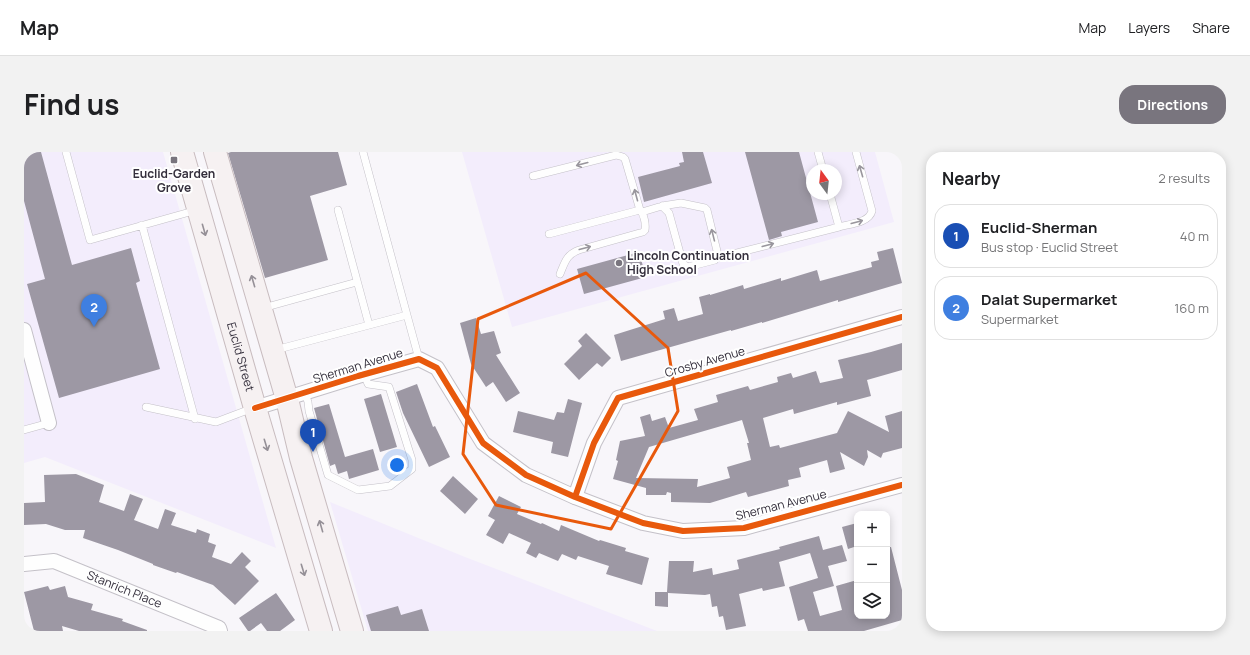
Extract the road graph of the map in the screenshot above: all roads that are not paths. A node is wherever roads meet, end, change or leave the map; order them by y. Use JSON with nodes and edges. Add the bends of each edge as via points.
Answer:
{"nodes":[{"id":1,"x":66,"y":152,"type":"edge"},
{"id":2,"x":182,"y":152,"type":"edge"},
{"id":3,"x":215,"y":152,"type":"edge"},
{"id":4,"x":363,"y":152,"type":"edge"},
{"id":5,"x":818,"y":152,"type":"edge"},
{"id":6,"x":856,"y":152,"type":"edge"},
{"id":7,"x":616,"y":153,"type":"edge"},
{"id":8,"x":821,"y":164,"type":"edge"},
{"id":9,"x":533,"y":176,"type":"dead end"},
{"id":10,"x":832,"y":200,"type":"edge"},
{"id":11,"x":662,"y":206,"type":"junction"},
{"id":12,"x":198,"y":210,"type":"junction"},
{"id":13,"x":338,"y":210,"type":"dead end"},
{"id":14,"x":641,"y":211,"type":"junction"},
{"id":15,"x":142,"y":225,"type":"junction"},
{"id":16,"x":839,"y":227,"type":"junction"},
{"id":17,"x":549,"y":234,"type":"dead end"},
{"id":18,"x":717,"y":258,"type":"junction"},
{"id":19,"x":560,"y":274,"type":"dead end"},
{"id":20,"x":357,"y":282,"type":"junction"},
{"id":21,"x":260,"y":308,"type":"junction"},
{"id":22,"x":407,"y":315,"type":"junction"},
{"id":23,"x":902,"y":317,"type":"edge"},
{"id":24,"x":369,"y":325,"type":"junction"},
{"id":25,"x":24,"y":330,"type":"edge"},
{"id":26,"x":273,"y":350,"type":"junction"},
{"id":27,"x":419,"y":359,"type":"junction"},
{"id":28,"x":364,"y":374,"type":"junction"},
{"id":29,"x":296,"y":396,"type":"junction"},
{"id":30,"x":146,"y":407,"type":"dead end"},
{"id":31,"x":255,"y":408,"type":"junction"},
{"id":32,"x":195,"y":419,"type":"junction"},
{"id":33,"x":49,"y":423,"type":"joint"},
{"id":34,"x":24,"y":430,"type":"edge"},
{"id":35,"x":902,"y":484,"type":"edge"},
{"id":36,"x":575,"y":497,"type":"junction"},
{"id":37,"x":24,"y":564,"type":"edge"},
{"id":38,"x":220,"y":631,"type":"edge"},
{"id":39,"x":321,"y":631,"type":"edge"},
{"id":40,"x":352,"y":631,"type":"edge"}],
"edges":[{"from":1,"to":15,"type":"lane","via":[[90,240]]},
{"from":2,"to":12,"type":"main road","name":"Euclid Street"},
{"from":21,"to":3,"type":"main road","one_way":true},
{"from":4,"to":22,"type":"lane"},
{"from":5,"to":8,"type":"lane"},
{"from":16,"to":6,"type":"lane","one_way":true,"via":[[866,219],[872,211]]},
{"from":7,"to":9,"type":"lane","one_way":true},
{"from":14,"to":7,"type":"lane","one_way":true,"via":[[625,159]]},
{"from":10,"to":16,"type":"lane"},
{"from":11,"to":14,"type":"lane"},
{"from":18,"to":11,"type":"lane","one_way":true,"via":[[705,208],[681,203]]},
{"from":11,"to":18,"type":"lane","via":[[669,213],[685,266]]},
{"from":12,"to":15,"type":"lane"},
{"from":12,"to":31,"type":"main road","name":"Euclid Street","one_way":true},
{"from":13,"to":20,"type":"lane"},
{"from":14,"to":17,"type":"lane"},
{"from":19,"to":14,"type":"lane","one_way":true,"via":[[570,253],[643,232],[646,227]]},
{"from":15,"to":32,"type":"lane"},
{"from":18,"to":16,"type":"lane","one_way":true},
{"from":20,"to":21,"type":"lane"},
{"from":20,"to":24,"type":"lane"},
{"from":21,"to":26,"type":"main road"},
{"from":22,"to":24,"type":"lane"},
{"from":22,"to":27,"type":"lane"},
{"from":23,"to":36,"type":"street","name":"Crosby Avenue","via":[[618,398],[594,443]]},
{"from":24,"to":26,"type":"lane"},
{"from":25,"to":33,"type":"street"},
{"from":26,"to":29,"type":"main road"},
{"from":27,"to":28,"type":"street","name":"Sherman Avenue"},
{"from":27,"to":36,"type":"street","name":"Sherman Avenue","via":[[437,368],[483,443],[526,475]]},
{"from":28,"to":29,"type":"street","name":"Sherman Avenue"},
{"from":28,"to":29,"type":"lane","via":[[368,384],[389,387],[412,460],[412,469],[390,486],[358,490],[328,475],[308,402]]},
{"from":29,"to":31,"type":"street","name":"Sherman Avenue"},
{"from":40,"to":29,"type":"main road","one_way":true,"via":[[301,458]]},
{"from":30,"to":32,"type":"lane"},
{"from":31,"to":32,"type":"lane","via":[[216,422]]},
{"from":31,"to":39,"type":"main road","name":"Euclid Street","one_way":true},
{"from":33,"to":34,"type":"lane"},
{"from":35,"to":36,"type":"street","name":"Sherman Avenue","via":[[744,528],[683,531],[643,523]]},
{"from":37,"to":38,"type":"street","name":"Stanrich Place","via":[[54,561],[219,628]]}]}
